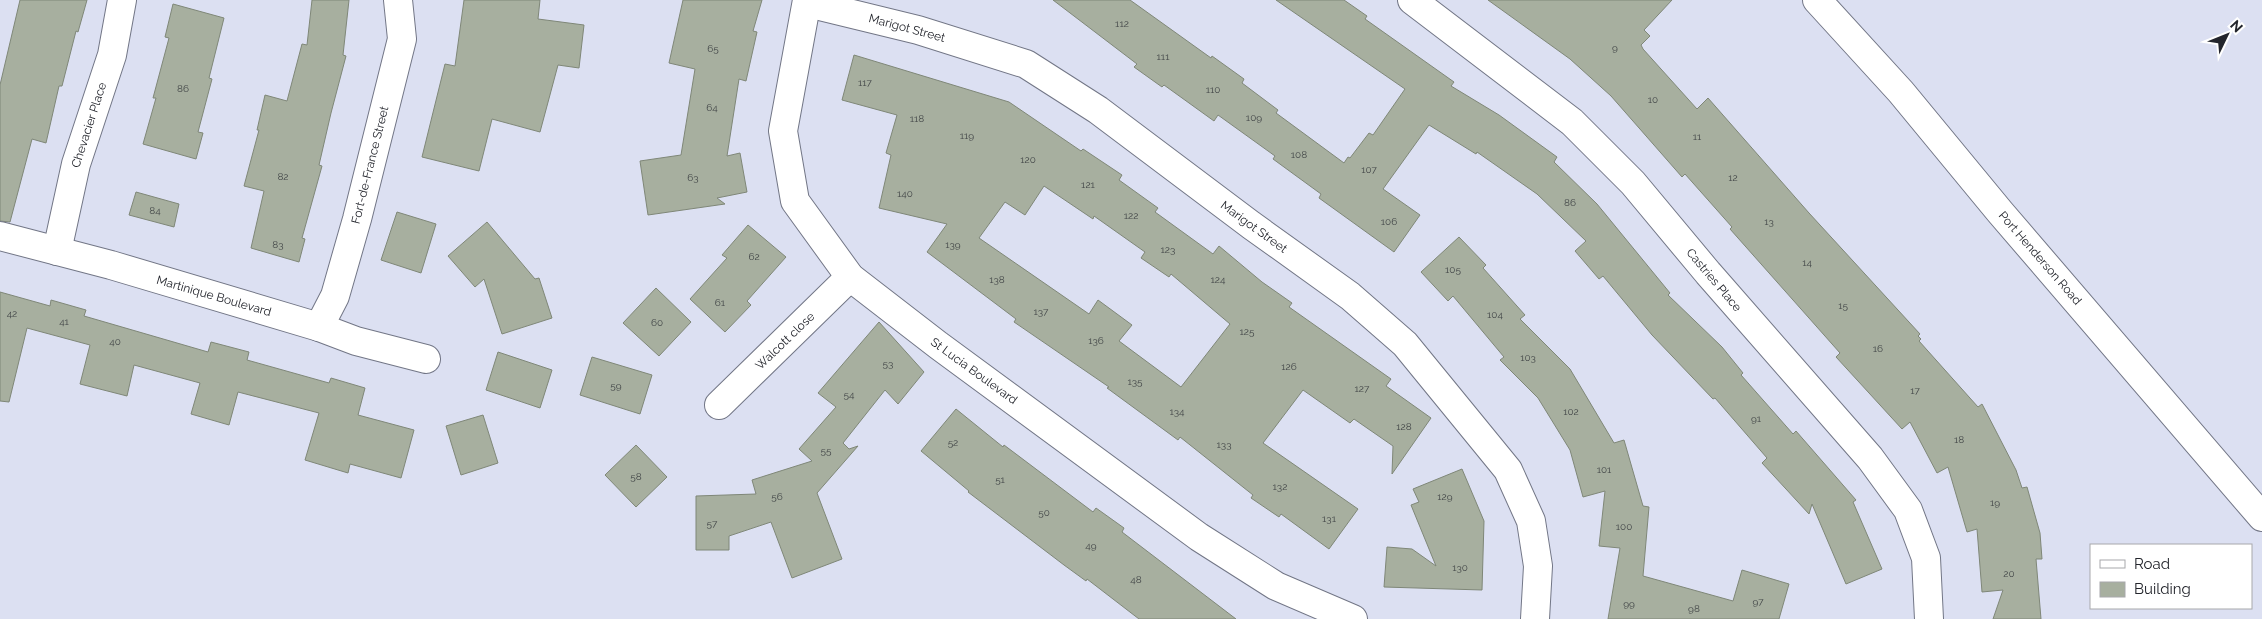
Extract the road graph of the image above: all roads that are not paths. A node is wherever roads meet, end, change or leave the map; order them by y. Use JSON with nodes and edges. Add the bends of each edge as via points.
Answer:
{"nodes":[{"id":1,"x":122,"y":0,"type":"edge"},
{"id":2,"x":398,"y":0,"type":"edge"},
{"id":3,"x":1412,"y":0,"type":"edge"},
{"id":4,"x":1816,"y":0,"type":"edge"},
{"id":5,"x":807,"y":1,"type":"edge"},
{"id":6,"x":0,"y":236,"type":"edge"},
{"id":7,"x":57,"y":251,"type":"junction"},
{"id":8,"x":850,"y":277,"type":"junction"},
{"id":9,"x":319,"y":326,"type":"junction"},
{"id":10,"x":426,"y":359,"type":"dead end"},
{"id":11,"x":719,"y":405,"type":"dead end"},
{"id":12,"x":2262,"y":517,"type":"edge"},
{"id":13,"x":1353,"y":619,"type":"edge"},
{"id":14,"x":1535,"y":619,"type":"edge"},
{"id":15,"x":1929,"y":619,"type":"edge"}],
"edges":[{"from":1,"to":7,"type":"street","name":"Chevacier Place","via":[[112,55],[76,164]]},
{"from":2,"to":9,"type":"street","name":"Fort-de-France Street","via":[[402,39],[358,219],[335,296]]},
{"from":3,"to":15,"type":"street","name":"Castries Place","via":[[1572,122],[1633,183],[1870,458],[1908,510],[1926,558]]},
{"from":4,"to":12,"type":"street","name":"Port Henderson Road","via":[[1901,92]]},
{"from":5,"to":8,"type":"street","name":"St Lucia Boulevard","via":[[783,130],[795,201]]},
{"from":5,"to":14,"type":"street","name":"Marigot Street","via":[[918,30],[1026,64],[1098,110],[1350,296],[1405,344],[1508,470],[1531,521],[1538,566]]},
{"from":6,"to":7,"type":"street","name":"Martinique Boulevard"},
{"from":7,"to":9,"type":"street","name":"Martinique Boulevard"},
{"from":8,"to":11,"type":"street","name":"Walcott close"},
{"from":8,"to":13,"type":"street","name":"St Lucia Boulevard","via":[[1199,537],[1276,586]]},
{"from":9,"to":10,"type":"street","name":"Martinique Boulevard","via":[[356,341]]}]}
